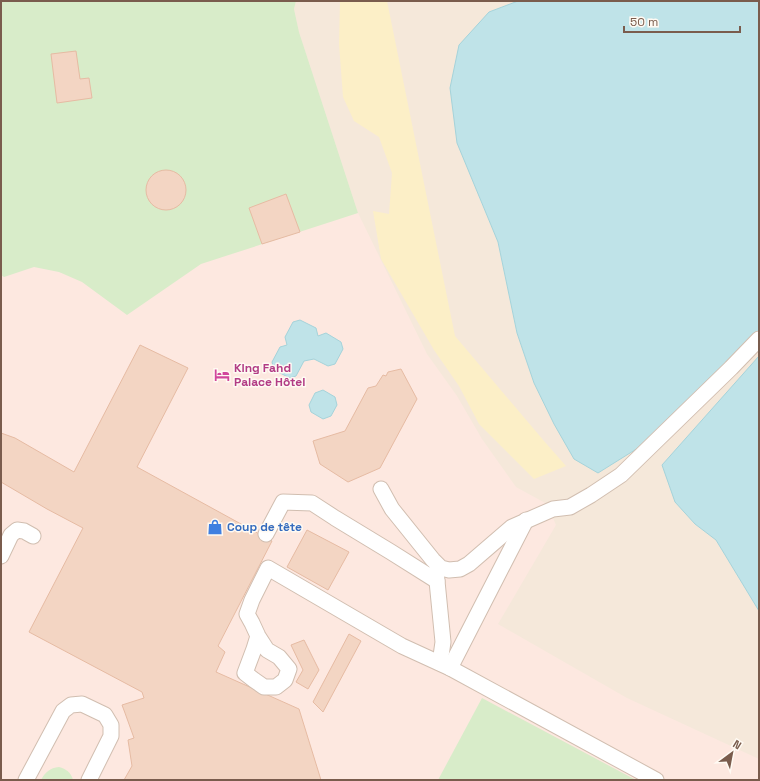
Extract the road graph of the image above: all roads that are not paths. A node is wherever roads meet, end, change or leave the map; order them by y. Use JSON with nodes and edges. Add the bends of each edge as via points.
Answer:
{"nodes":[{"id":1,"x":759,"y":339,"type":"edge"},
{"id":2,"x":381,"y":489,"type":"dead end"},
{"id":3,"x":526,"y":520,"type":"junction"},
{"id":4,"x":266,"y":534,"type":"dead end"},
{"id":5,"x":33,"y":536,"type":"dead end"},
{"id":6,"x":1,"y":556,"type":"edge"},
{"id":7,"x":435,"y":561,"type":"junction"},
{"id":8,"x":437,"y":581,"type":"junction"},
{"id":9,"x":258,"y":636,"type":"dead end"},
{"id":10,"x":445,"y":666,"type":"junction"},
{"id":11,"x":26,"y":780,"type":"edge"},
{"id":12,"x":89,"y":780,"type":"edge"},
{"id":13,"x":656,"y":780,"type":"edge"}],
"edges":[{"from":1,"to":3,"type":"lane","via":[[621,475],[570,507],[553,509]]},
{"from":2,"to":7,"type":"lane","via":[[392,509]]},
{"from":3,"to":7,"type":"lane","via":[[512,527],[460,569],[441,568]]},
{"from":3,"to":10,"type":"lane"},
{"from":4,"to":8,"type":"lane","via":[[283,502],[312,503]]},
{"from":5,"to":6,"type":"lane","via":[[17,530],[11,535]]},
{"from":7,"to":8,"type":"lane"},
{"from":8,"to":10,"type":"lane"},
{"from":9,"to":10,"type":"lane","via":[[247,614],[268,568],[402,646]]},
{"from":10,"to":13,"type":"lane"},
{"from":11,"to":12,"type":"lane","via":[[63,711],[71,705],[82,704],[105,715],[111,725],[111,736]]}]}
